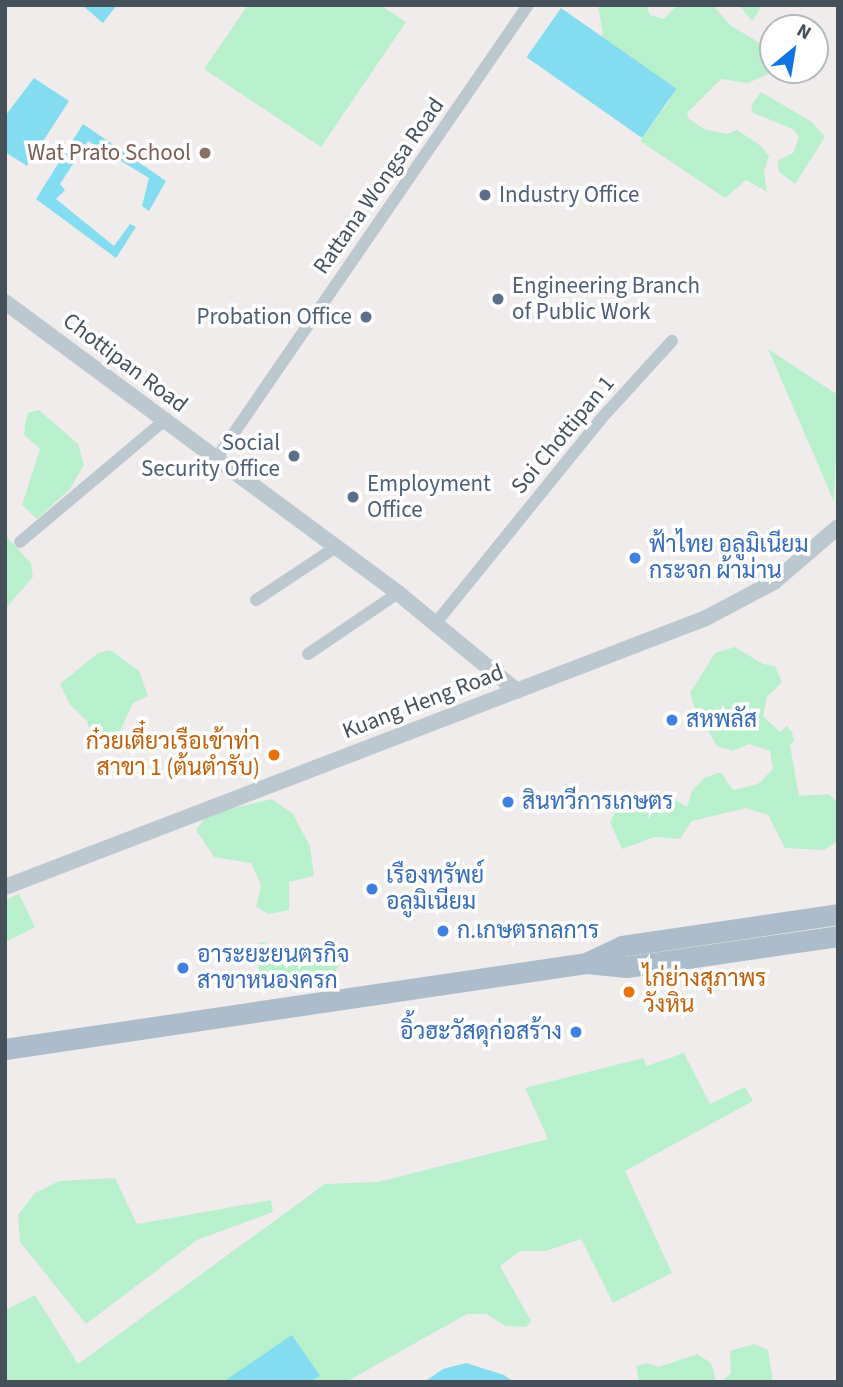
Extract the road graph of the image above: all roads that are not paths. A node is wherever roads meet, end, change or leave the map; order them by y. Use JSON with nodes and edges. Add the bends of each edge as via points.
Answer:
{"nodes":[{"id":1,"x":528,"y":5,"type":"edge"},
{"id":2,"x":5,"y":302,"type":"edge"},
{"id":3,"x":672,"y":341,"type":"dead end"},
{"id":4,"x":165,"y":421,"type":"junction"},
{"id":5,"x":216,"y":458,"type":"junction"},
{"id":6,"x":838,"y":527,"type":"edge"},
{"id":7,"x":20,"y":542,"type":"dead end"},
{"id":8,"x":336,"y":547,"type":"junction"},
{"id":9,"x":398,"y":593,"type":"junction"},
{"id":10,"x":257,"y":600,"type":"dead end"},
{"id":11,"x":435,"y":624,"type":"junction"},
{"id":12,"x":308,"y":654,"type":"dead end"},
{"id":13,"x":517,"y":691,"type":"junction"},
{"id":14,"x":5,"y":887,"type":"edge"},
{"id":15,"x":838,"y":914,"type":"edge"},
{"id":16,"x":838,"y":936,"type":"edge"},
{"id":17,"x":586,"y":963,"type":"junction"},
{"id":18,"x":5,"y":1049,"type":"edge"}],
"edges":[{"from":1,"to":5,"type":"street","name":"Rattana Wongsa Road"},
{"from":2,"to":4,"type":"street","name":"Chottipan Road"},
{"from":3,"to":11,"type":"street","name":"Soi Chottipan 1","via":[[600,420]]},
{"from":4,"to":5,"type":"street","name":"Chottipan Road"},
{"from":4,"to":7,"type":"street"},
{"from":5,"to":8,"type":"street","name":"Chottipan Road"},
{"from":6,"to":13,"type":"street","name":"Kuang Heng Road","via":[[774,582],[740,603]]},
{"from":8,"to":9,"type":"street","name":"Chottipan Road"},
{"from":8,"to":10,"type":"street"},
{"from":9,"to":11,"type":"street","name":"Chottipan Road"},
{"from":9,"to":12,"type":"street"},
{"from":11,"to":13,"type":"street","name":"Chottipan Road"},
{"from":13,"to":14,"type":"street","name":"Kuang Heng Road"},
{"from":15,"to":17,"type":"main road","via":[[622,946]]},
{"from":16,"to":17,"type":"main road","via":[[626,967]]},
{"from":17,"to":18,"type":"main road"}]}
